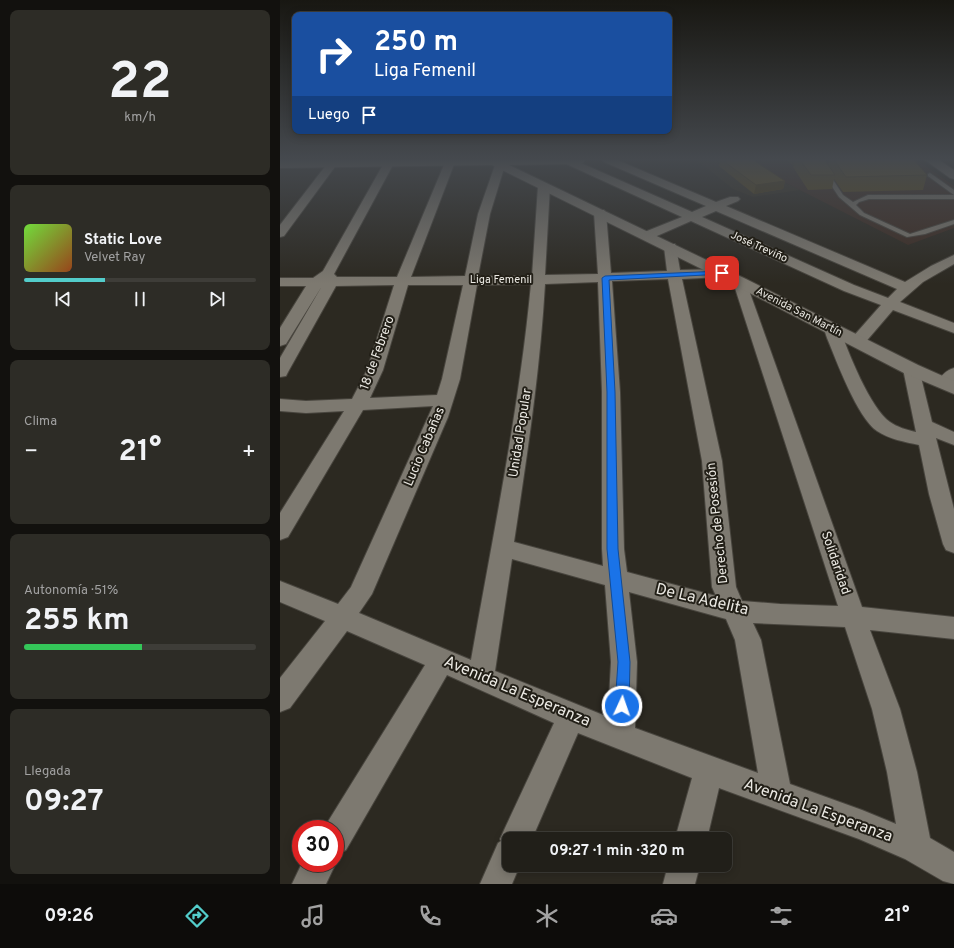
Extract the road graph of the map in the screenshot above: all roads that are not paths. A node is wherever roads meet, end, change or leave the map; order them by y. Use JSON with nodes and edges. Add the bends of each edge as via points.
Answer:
{"nodes":[{"id":1,"x":304,"y":201,"type":"edge"},
{"id":2,"x":369,"y":201,"type":"edge"},
{"id":3,"x":434,"y":201,"type":"edge"},
{"id":4,"x":487,"y":201,"type":"edge"},
{"id":5,"x":543,"y":201,"type":"edge"},
{"id":6,"x":576,"y":201,"type":"edge"},
{"id":7,"x":660,"y":201,"type":"edge"},
{"id":8,"x":706,"y":201,"type":"edge"},
{"id":9,"x":729,"y":201,"type":"edge"},
{"id":10,"x":847,"y":201,"type":"edge"},
{"id":11,"x":857,"y":201,"type":"edge"},
{"id":12,"x":853,"y":204,"type":"junction"},
{"id":13,"x":717,"y":206,"type":"junction"},
{"id":14,"x":600,"y":213,"type":"junction"},
{"id":15,"x":693,"y":216,"type":"junction"},
{"id":16,"x":954,"y":222,"type":"edge"},
{"id":17,"x":280,"y":233,"type":"edge"},
{"id":18,"x":646,"y":236,"type":"junction"},
{"id":19,"x":670,"y":248,"type":"junction"},
{"id":20,"x":954,"y":258,"type":"edge"},
{"id":21,"x":674,"y":275,"type":"junction"},
{"id":22,"x":731,"y":277,"type":"junction"},
{"id":23,"x":605,"y":278,"type":"junction"},
{"id":24,"x":325,"y":279,"type":"junction"},
{"id":25,"x":472,"y":280,"type":"junction"},
{"id":26,"x":537,"y":280,"type":"junction"},
{"id":27,"x":402,"y":281,"type":"junction"},
{"id":28,"x":280,"y":282,"type":"edge"},
{"id":29,"x":907,"y":288,"type":"junction"},
{"id":30,"x":890,"y":305,"type":"junction"},
{"id":31,"x":954,"y":328,"type":"edge"},
{"id":32,"x":832,"y":329,"type":"junction"},
{"id":33,"x":280,"y":341,"type":"edge"},
{"id":34,"x":857,"y":342,"type":"junction"},
{"id":35,"x":911,"y":369,"type":"junction"},
{"id":36,"x":280,"y":372,"type":"edge"},
{"id":37,"x":951,"y":381,"type":"edge"},
{"id":38,"x":445,"y":400,"type":"junction"},
{"id":39,"x":358,"y":404,"type":"junction"},
{"id":40,"x":280,"y":405,"type":"edge"},
{"id":41,"x":925,"y":433,"type":"junction"},
{"id":42,"x":954,"y":439,"type":"edge"},
{"id":43,"x":946,"y":498,"type":"edge"},
{"id":44,"x":280,"y":530,"type":"edge"},
{"id":45,"x":954,"y":544,"type":"edge"},
{"id":46,"x":503,"y":548,"type":"junction"},
{"id":47,"x":615,"y":579,"type":"junction"},
{"id":48,"x":280,"y":591,"type":"edge"},
{"id":49,"x":734,"y":611,"type":"junction"},
{"id":50,"x":854,"y":617,"type":"junction"},
{"id":51,"x":343,"y":618,"type":"junction"},
{"id":52,"x":954,"y":628,"type":"edge"},
{"id":53,"x":442,"y":660,"type":"junction"},
{"id":54,"x":481,"y":678,"type":"junction"},
{"id":55,"x":280,"y":699,"type":"edge"},
{"id":56,"x":571,"y":717,"type":"junction"},
{"id":57,"x":621,"y":736,"type":"junction"},
{"id":58,"x":709,"y":770,"type":"junction"},
{"id":59,"x":777,"y":795,"type":"junction"},
{"id":60,"x":344,"y":824,"type":"edge"},
{"id":61,"x":519,"y":832,"type":"edge"},
{"id":62,"x":693,"y":832,"type":"edge"},
{"id":63,"x":916,"y":848,"type":"junction"},
{"id":64,"x":502,"y":870,"type":"edge"},
{"id":65,"x":954,"y":870,"type":"edge"},
{"id":66,"x":315,"y":872,"type":"edge"},
{"id":67,"x":682,"y":872,"type":"edge"},
{"id":68,"x":308,"y":884,"type":"edge"},
{"id":69,"x":496,"y":884,"type":"edge"},
{"id":70,"x":679,"y":884,"type":"edge"}],
"edges":[{"from":1,"to":17,"type":"street"},
{"from":2,"to":24,"type":"street"},
{"from":3,"to":27,"type":"street","name":"18 de Febrero"},
{"from":4,"to":25,"type":"street","name":"Lucio Cabañas"},
{"from":5,"to":26,"type":"street","name":"Unidad Popular"},
{"from":6,"to":14,"type":"street","name":"Avenida San Martín"},
{"from":7,"to":15,"type":"street","name":"José Treviño"},
{"from":8,"to":13,"type":"street"},
{"from":9,"to":13,"type":"street"},
{"from":10,"to":12,"type":"lane"},
{"from":11,"to":12,"type":"lane"},
{"from":12,"to":16,"type":"lane","via":[[862,214],[909,236],[923,234]]},
{"from":13,"to":15,"type":"street"},
{"from":13,"to":29,"type":"street"},
{"from":14,"to":18,"type":"street","name":"Avenida San Martín"},
{"from":14,"to":23,"type":"street"},
{"from":15,"to":18,"type":"street"},
{"from":15,"to":30,"type":"street","name":"José Treviño"},
{"from":18,"to":19,"type":"street","name":"Avenida San Martín"},
{"from":19,"to":21,"type":"street","name":"Derecho de Posesión"},
{"from":19,"to":22,"type":"street","name":"Avenida San Martín"},
{"from":20,"to":29,"type":"street"},
{"from":21,"to":22,"type":"street","name":"Liga Femenil"},
{"from":21,"to":23,"type":"street","name":"Liga Femenil"},
{"from":21,"to":49,"type":"street","name":"Derecho de Posesión","via":[[712,461],[724,587]]},
{"from":22,"to":32,"type":"street","name":"Avenida San Martín"},
{"from":22,"to":50,"type":"street","name":"Solidaridad"},
{"from":23,"to":26,"type":"street","name":"Liga Femenil"},
{"from":23,"to":47,"type":"street","via":[[611,392]]},
{"from":24,"to":27,"type":"street","name":"Liga Femenil"},
{"from":24,"to":28,"type":"street","name":"Liga Femenil"},
{"from":24,"to":33,"type":"street"},
{"from":24,"to":36,"type":"street"},
{"from":25,"to":26,"type":"street","name":"Liga Femenil"},
{"from":25,"to":27,"type":"street","name":"Liga Femenil"},
{"from":25,"to":38,"type":"street","name":"Lucio Cabañas"},
{"from":26,"to":46,"type":"street","name":"Unidad Popular","via":[[534,336],[526,403]]},
{"from":27,"to":39,"type":"street","name":"18 de Febrero","via":[[375,370]]},
{"from":29,"to":30,"type":"street"},
{"from":30,"to":31,"type":"street","name":"José Treviño"},
{"from":30,"to":34,"type":"street"},
{"from":32,"to":34,"type":"street","name":"Avenida San Martín"},
{"from":32,"to":41,"type":"street","via":[[842,356],[874,416],[882,425],[895,432]]},
{"from":34,"to":35,"type":"street","name":"Avenida San Martín"},
{"from":35,"to":37,"type":"street","name":"Avenida San Martín"},
{"from":35,"to":41,"type":"street"},
{"from":38,"to":39,"type":"street"},
{"from":38,"to":51,"type":"street","name":"Lucio Cabañas","via":[[370,574]]},
{"from":39,"to":40,"type":"street","via":[[306,407]]},
{"from":39,"to":44,"type":"street","name":"18 de Febrero"},
{"from":41,"to":42,"type":"street"},
{"from":41,"to":43,"type":"street"},
{"from":43,"to":45,"type":"street"},
{"from":46,"to":47,"type":"street","name":"De La Adelita"},
{"from":46,"to":54,"type":"street","name":"Unidad Popular"},
{"from":47,"to":49,"type":"street","name":"De La Adelita"},
{"from":47,"to":57,"type":"street","via":[[624,662]]},
{"from":48,"to":51,"type":"street","name":"Avenida La Esperanza"},
{"from":49,"to":50,"type":"street","name":"De La Adelita"},
{"from":49,"to":59,"type":"street","name":"Derecho de Posesión","via":[[748,640]]},
{"from":50,"to":52,"type":"street","name":"De La Adelita"},
{"from":50,"to":63,"type":"street","name":"Solidaridad","via":[[886,709],[902,772]]},
{"from":51,"to":53,"type":"street","name":"Avenida La Esperanza"},
{"from":51,"to":55,"type":"street","name":"Lucio Cabañas"},
{"from":53,"to":54,"type":"street","name":"Avenida La Esperanza"},
{"from":53,"to":60,"type":"street"},
{"from":54,"to":56,"type":"street","name":"Avenida La Esperanza"},
{"from":56,"to":57,"type":"street","name":"Avenida La Esperanza"},
{"from":56,"to":61,"type":"street"},
{"from":57,"to":58,"type":"street","name":"Avenida La Esperanza"},
{"from":58,"to":59,"type":"street","name":"Avenida La Esperanza"},
{"from":58,"to":62,"type":"street"},
{"from":59,"to":63,"type":"street","name":"Avenida La Esperanza","via":[[862,825]]},
{"from":63,"to":65,"type":"street","name":"Avenida La Esperanza"},
{"from":64,"to":69,"type":"street"},
{"from":66,"to":68,"type":"street"},
{"from":67,"to":70,"type":"street"}]}
